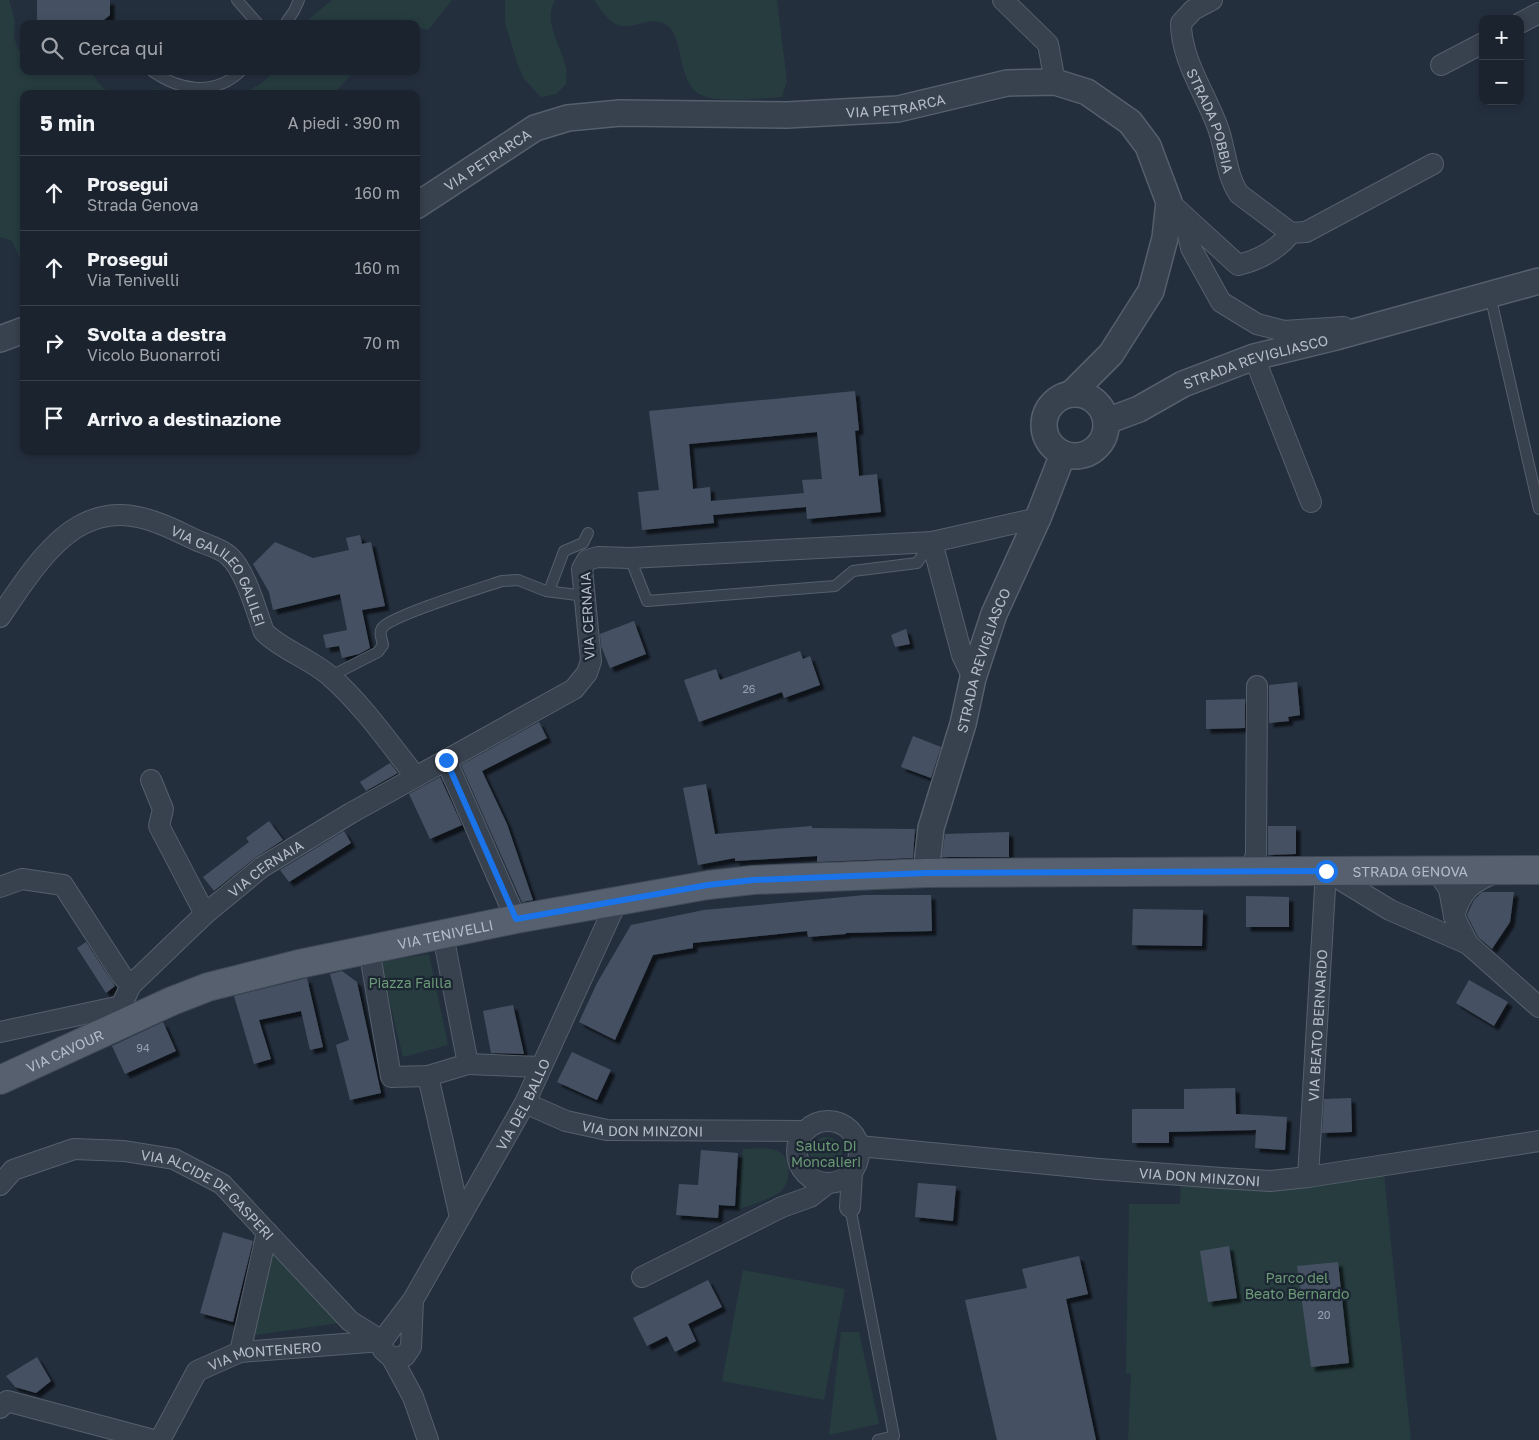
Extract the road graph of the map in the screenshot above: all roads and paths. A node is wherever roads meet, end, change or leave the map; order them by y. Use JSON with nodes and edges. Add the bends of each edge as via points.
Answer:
{"nodes":[{"id":1,"x":237,"y":0,"type":"edge"},
{"id":2,"x":299,"y":0,"type":"edge"},
{"id":3,"x":1003,"y":0,"type":"edge"},
{"id":4,"x":1212,"y":0,"type":"edge"},
{"id":5,"x":1539,"y":13,"type":"edge"},
{"id":6,"x":254,"y":20,"type":"edge"},
{"id":7,"x":288,"y":20,"type":"edge"},
{"id":8,"x":1524,"y":21,"type":"edge"},
{"id":9,"x":1479,"y":44,"type":"edge"},
{"id":10,"x":1441,"y":65,"type":"dead end"},
{"id":11,"x":157,"y":75,"type":"edge"},
{"id":12,"x":237,"y":75,"type":"edge"},
{"id":13,"x":1055,"y":82,"type":"junction"},
{"id":14,"x":1433,"y":164,"type":"dead end"},
{"id":15,"x":420,"y":203,"type":"edge"},
{"id":16,"x":1176,"y":209,"type":"junction"},
{"id":17,"x":1291,"y":233,"type":"junction"},
{"id":18,"x":1539,"y":281,"type":"edge"},
{"id":19,"x":1490,"y":294,"type":"junction"},
{"id":20,"x":1381,"y":324,"type":"junction"},
{"id":21,"x":20,"y":332,"type":"edge"},
{"id":22,"x":0,"y":339,"type":"edge"},
{"id":23,"x":1110,"y":354,"type":"junction"},
{"id":24,"x":1254,"y":357,"type":"junction"},
{"id":25,"x":1071,"y":394,"type":"junction"},
{"id":26,"x":1104,"y":415,"type":"junction"},
{"id":27,"x":1063,"y":454,"type":"junction"},
{"id":28,"x":1311,"y":502,"type":"dead end"},
{"id":29,"x":1539,"y":509,"type":"edge"},
{"id":30,"x":1038,"y":518,"type":"junction"},
{"id":31,"x":588,"y":532,"type":"dead end"},
{"id":32,"x":932,"y":542,"type":"junction"},
{"id":33,"x":630,"y":558,"type":"junction"},
{"id":34,"x":549,"y":591,"type":"junction"},
{"id":35,"x":585,"y":596,"type":"junction"},
{"id":36,"x":0,"y":617,"type":"edge"},
{"id":37,"x":332,"y":676,"type":"junction"},
{"id":38,"x":973,"y":678,"type":"junction"},
{"id":39,"x":1257,"y":686,"type":"dead end"},
{"id":40,"x":446,"y":760,"type":"junction"},
{"id":41,"x":416,"y":776,"type":"junction"},
{"id":42,"x":151,"y":780,"type":"dead end"},
{"id":43,"x":1394,"y":870,"type":"junction"},
{"id":44,"x":1436,"y":870,"type":"junction"},
{"id":45,"x":1501,"y":870,"type":"junction"},
{"id":46,"x":1539,"y":870,"type":"edge"},
{"id":47,"x":1326,"y":871,"type":"junction"},
{"id":48,"x":1252,"y":872,"type":"junction"},
{"id":49,"x":923,"y":874,"type":"junction"},
{"id":50,"x":0,"y":887,"type":"edge"},
{"id":51,"x":618,"y":901,"type":"junction"},
{"id":52,"x":1390,"y":910,"type":"junction"},
{"id":53,"x":204,"y":914,"type":"junction"},
{"id":54,"x":1454,"y":916,"type":"junction"},
{"id":55,"x":516,"y":919,"type":"junction"},
{"id":56,"x":443,"y":935,"type":"junction"},
{"id":57,"x":1468,"y":944,"type":"junction"},
{"id":58,"x":369,"y":949,"type":"junction"},
{"id":59,"x":131,"y":985,"type":"junction"},
{"id":60,"x":1539,"y":1007,"type":"edge"},
{"id":61,"x":125,"y":1013,"type":"junction"},
{"id":62,"x":0,"y":1032,"type":"edge"},
{"id":63,"x":468,"y":1064,"type":"junction"},
{"id":64,"x":541,"y":1067,"type":"junction"},
{"id":65,"x":428,"y":1076,"type":"junction"},
{"id":66,"x":0,"y":1080,"type":"edge"},
{"id":67,"x":525,"y":1103,"type":"junction"},
{"id":68,"x":804,"y":1131,"type":"junction"},
{"id":69,"x":766,"y":1132,"type":"junction"},
{"id":70,"x":1539,"y":1142,"type":"edge"},
{"id":71,"x":859,"y":1146,"type":"junction"},
{"id":72,"x":797,"y":1152,"type":"junction"},
{"id":73,"x":804,"y":1172,"type":"junction"},
{"id":74,"x":852,"y":1173,"type":"junction"},
{"id":75,"x":1308,"y":1177,"type":"junction"},
{"id":76,"x":830,"y":1183,"type":"junction"},
{"id":77,"x":0,"y":1185,"type":"edge"},
{"id":78,"x":782,"y":1207,"type":"junction"},
{"id":79,"x":850,"y":1207,"type":"junction"},
{"id":80,"x":460,"y":1217,"type":"junction"},
{"id":81,"x":267,"y":1232,"type":"junction"},
{"id":82,"x":642,"y":1277,"type":"dead end"},
{"id":83,"x":413,"y":1300,"type":"junction"},
{"id":84,"x":386,"y":1336,"type":"junction"},
{"id":85,"x":404,"y":1349,"type":"junction"},
{"id":86,"x":240,"y":1352,"type":"junction"},
{"id":87,"x":3,"y":1404,"type":"edge"},
{"id":88,"x":153,"y":1440,"type":"edge"},
{"id":89,"x":160,"y":1440,"type":"edge"},
{"id":90,"x":428,"y":1440,"type":"edge"},
{"id":91,"x":878,"y":1440,"type":"edge"}],
"edges":[{"from":1,"to":6,"type":"lane"},
{"from":2,"to":7,"type":"lane"},
{"from":3,"to":13,"type":"street","via":[[1048,44]]},
{"from":4,"to":17,"type":"street","name":"STRADA POBBIA","via":[[1193,10],[1181,23],[1181,40],[1219,129],[1233,186]]},
{"from":5,"to":8,"type":"street"},
{"from":9,"to":10,"type":"street"},
{"from":11,"to":12,"type":"lane","via":[[166,82],[193,88],[219,86]]},
{"from":13,"to":15,"type":"street","name":"VIA PETRARCA","via":[[1007,83],[898,108],[787,115],[620,113],[568,118],[535,128]]},
{"from":13,"to":16,"type":"street","name":"VIA PETRARCA","via":[[1087,92],[1130,122],[1148,146]]},
{"from":14,"to":17,"type":"street","via":[[1306,232]]},
{"from":16,"to":17,"type":"street","via":[[1238,265],[1253,262]]},
{"from":16,"to":20,"type":"street","name":"STRADA REVIGLIASCO","via":[[1191,248],[1221,302],[1257,324],[1284,331]]},
{"from":16,"to":23,"type":"street","name":"VIA PETRARCA","via":[[1151,291]]},
{"from":18,"to":19,"type":"street","name":"STRADA REVIGLIASCO"},
{"from":19,"to":20,"type":"street","name":"STRADA REVIGLIASCO"},
{"from":19,"to":29,"type":"lane"},
{"from":20,"to":24,"type":"street","name":"STRADA REVIGLIASCO"},
{"from":21,"to":22,"type":"street"},
{"from":23,"to":25,"type":"street","name":"VIA PETRARCA"},
{"from":23,"to":26,"type":"street","name":"VIA PETRARCA"},
{"from":24,"to":26,"type":"street","name":"STRADA REVIGLIASCO","via":[[1183,384],[1139,409]]},
{"from":24,"to":28,"type":"street"},
{"from":25,"to":26,"type":"street","via":[[1089,397]]},
{"from":25,"to":27,"type":"street","via":[[1053,403],[1044,421],[1048,441]]},
{"from":26,"to":27,"type":"street","via":[[1106,431],[1098,448],[1081,456]]},
{"from":27,"to":30,"type":"street","name":"STRADA REVIGLIASCO"},
{"from":30,"to":32,"type":"street","name":"VIA CERNAIA"},
{"from":30,"to":38,"type":"street","name":"STRADA REVIGLIASCO","via":[[994,614]]},
{"from":31,"to":34,"type":"lane","via":[[583,543],[564,552]]},
{"from":32,"to":33,"type":"street","name":"VIA CERNAIA"},
{"from":32,"to":33,"type":"lane","via":[[917,563],[853,572],[835,586],[647,601]]},
{"from":32,"to":38,"type":"street","via":[[962,656]]},
{"from":33,"to":35,"type":"street","name":"VIA CERNAIA","via":[[598,557],[588,560],[582,570]]},
{"from":34,"to":35,"type":"lane"},
{"from":34,"to":37,"type":"lane","via":[[518,580],[502,581],[404,615],[384,626],[380,633],[383,645],[378,652]]},
{"from":35,"to":40,"type":"street","name":"VIA CERNAIA","via":[[592,661],[574,689]]},
{"from":36,"to":37,"type":"street","name":"VIA GALILEO GALILEI","via":[[28,576],[63,537],[84,523],[113,514],[137,515],[229,555],[240,569],[264,632]]},
{"from":37,"to":41,"type":"street","name":"VIA GALILEO GALILEI"},
{"from":38,"to":49,"type":"street","name":"STRADA REVIGLIASCO","via":[[963,724],[931,828]]},
{"from":39,"to":48,"type":"street","via":[[1256,853]]},
{"from":40,"to":41,"type":"street","name":"VIA CERNAIA"},
{"from":40,"to":55,"type":"street"},
{"from":41,"to":53,"type":"street","name":"VIA CERNAIA","via":[[262,867]]},
{"from":42,"to":53,"type":"street","via":[[163,809],[159,826]]},
{"from":43,"to":44,"type":"main road","name":"STRADA GENOVA"},
{"from":43,"to":47,"type":"main road","name":"STRADA GENOVA"},
{"from":43,"to":52,"type":"street","via":[[1385,891]]},
{"from":44,"to":45,"type":"main road","name":"STRADA GENOVA"},
{"from":44,"to":54,"type":"street","via":[[1449,889]]},
{"from":45,"to":46,"type":"main road","name":"STRADA GENOVA"},
{"from":45,"to":54,"type":"street","via":[[1468,887]]},
{"from":47,"to":48,"type":"main road","name":"STRADA GENOVA"},
{"from":47,"to":52,"type":"street"},
{"from":47,"to":75,"type":"street","name":"VIA BEATO BERNARDO"},
{"from":48,"to":49,"type":"main road","name":"STRADA GENOVA"},
{"from":49,"to":51,"type":"main road","name":"VIA TENIVELLI","via":[[753,880]]},
{"from":50,"to":59,"type":"street","via":[[22,880],[63,885]]},
{"from":51,"to":55,"type":"main road","name":"VIA TENIVELLI"},
{"from":51,"to":64,"type":"street","name":"VIA DEL BALLO"},
{"from":52,"to":57,"type":"street"},
{"from":53,"to":59,"type":"street","name":"VIA CERNAIA"},
{"from":54,"to":57,"type":"street"},
{"from":55,"to":56,"type":"main road","name":"VIA TENIVELLI"},
{"from":56,"to":58,"type":"main road","name":"VIA TENIVELLI"},
{"from":56,"to":63,"type":"street"},
{"from":57,"to":60,"type":"street"},
{"from":58,"to":61,"type":"main road","name":"VIA TENIVELLI","via":[[208,987]]},
{"from":58,"to":65,"type":"street","via":[[390,1077]]},
{"from":59,"to":61,"type":"street","name":"VIA CERNAIA"},
{"from":61,"to":62,"type":"street"},
{"from":61,"to":66,"type":"main road","name":"VIA CAVOUR"},
{"from":63,"to":64,"type":"street"},
{"from":63,"to":65,"type":"street"},
{"from":64,"to":67,"type":"street","name":"VIA DEL BALLO"},
{"from":65,"to":80,"type":"street"},
{"from":67,"to":69,"type":"street","name":"VIA DON MINZONI","via":[[566,1121],[607,1130]]},
{"from":67,"to":80,"type":"street","name":"VIA DEL BALLO"},
{"from":68,"to":69,"type":"street","name":"VIA DON MINZONI"},
{"from":68,"to":71,"type":"street","via":[[812,1125],[831,1120],[850,1129]]},
{"from":68,"to":72,"type":"street"},
{"from":69,"to":72,"type":"street"},
{"from":70,"to":75,"type":"street","name":"VIA DON MINZONI"},
{"from":71,"to":74,"type":"street","via":[[860,1156]]},
{"from":71,"to":75,"type":"street","name":"VIA DON MINZONI","via":[[1212,1177],[1270,1181]]},
{"from":72,"to":73,"type":"street"},
{"from":73,"to":76,"type":"street","via":[[819,1182]]},
{"from":73,"to":78,"type":"street"},
{"from":74,"to":76,"type":"street"},
{"from":74,"to":79,"type":"street"},
{"from":76,"to":78,"type":"street","via":[[810,1198]]},
{"from":76,"to":79,"type":"street"},
{"from":77,"to":81,"type":"street","name":"VIA ALCIDE DE GASPERI","via":[[13,1170],[74,1149],[124,1151],[174,1159],[222,1184]]},
{"from":78,"to":82,"type":"street"},
{"from":79,"to":91,"type":"lane","via":[[894,1436]]},
{"from":80,"to":83,"type":"street","name":"VIA DEL BALLO"},
{"from":81,"to":84,"type":"street","name":"VIA ALCIDE DE GASPERI","via":[[350,1321]]},
{"from":81,"to":86,"type":"street"},
{"from":83,"to":84,"type":"street","name":"VIA DEL BALLO"},
{"from":83,"to":85,"type":"street"},
{"from":84,"to":85,"type":"street","via":[[383,1350]]},
{"from":84,"to":86,"type":"street","name":"VIA MONTENERO"},
{"from":85,"to":90,"type":"street","via":[[413,1397]]},
{"from":86,"to":89,"type":"street","name":"VIA MONTENERO","via":[[197,1371]]},
{"from":87,"to":88,"type":"street"}]}
